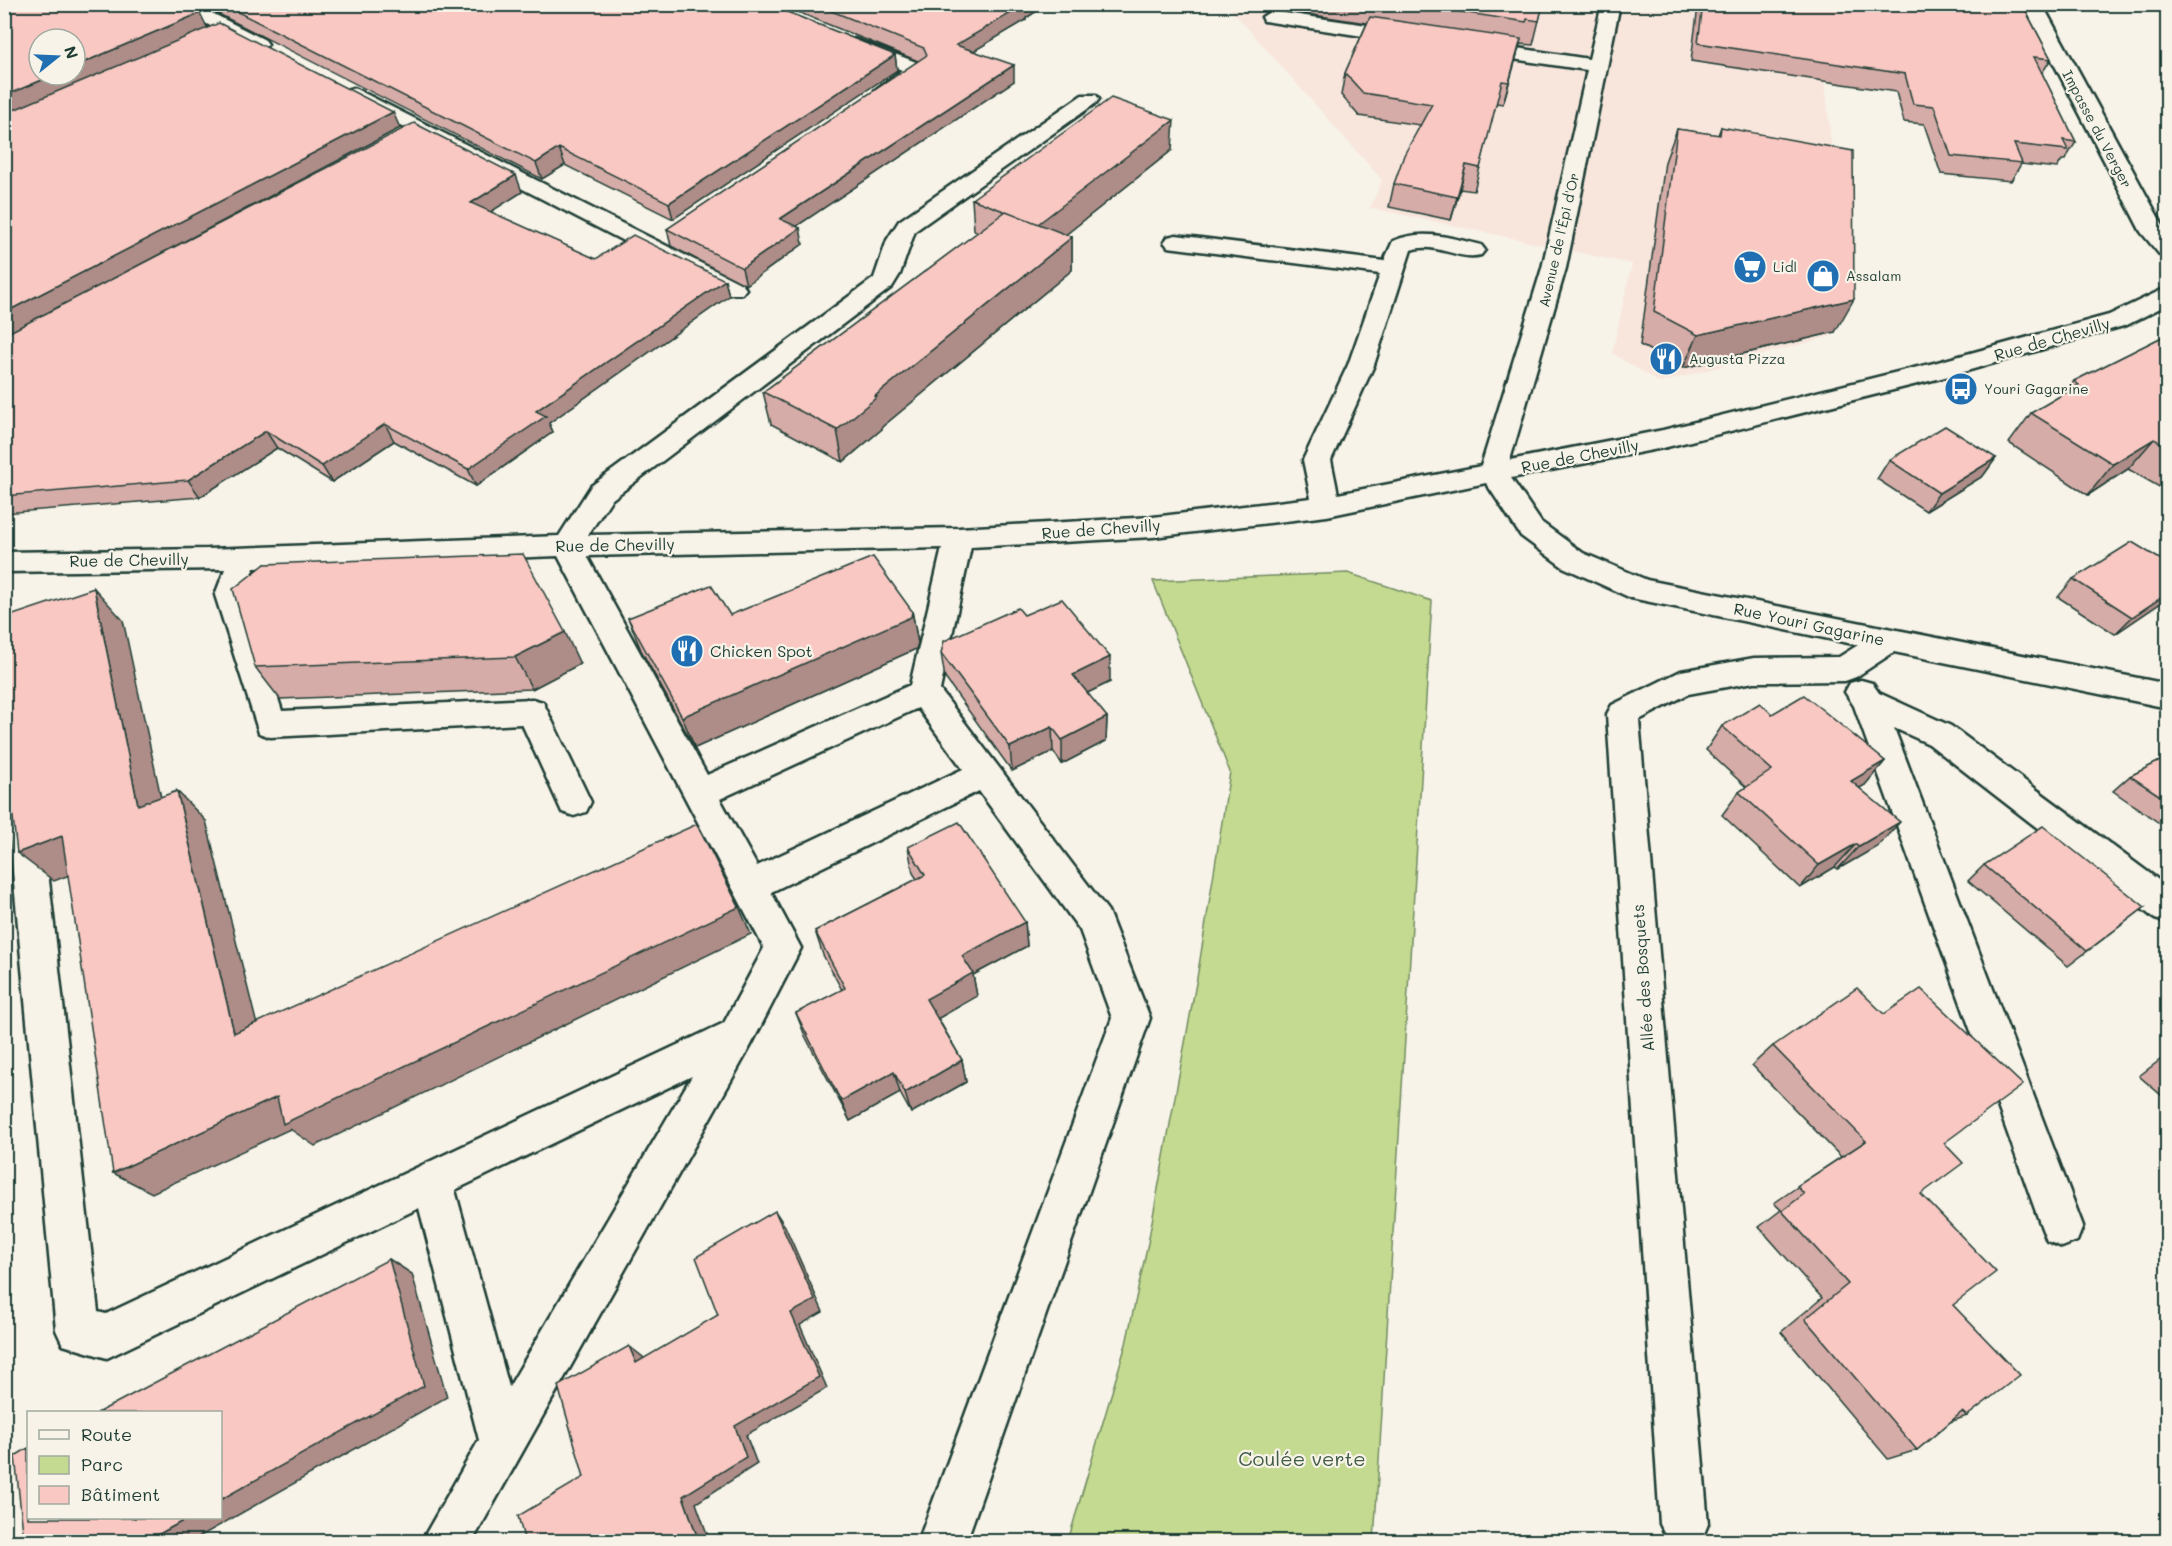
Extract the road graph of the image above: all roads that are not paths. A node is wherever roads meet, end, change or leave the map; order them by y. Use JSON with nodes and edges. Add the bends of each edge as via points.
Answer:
{"nodes":[{"id":1,"x":179,"y":4,"type":"edge"},
{"id":2,"x":1611,"y":4,"type":"edge"},
{"id":3,"x":2032,"y":4,"type":"edge"},
{"id":4,"x":1271,"y":17,"type":"dead end"},
{"id":5,"x":228,"y":29,"type":"junction"},
{"id":6,"x":839,"y":38,"type":"edge"},
{"id":7,"x":201,"y":41,"type":"edge"},
{"id":8,"x":1432,"y":41,"type":"edge"},
{"id":9,"x":1455,"y":44,"type":"edge"},
{"id":10,"x":279,"y":55,"type":"edge"},
{"id":11,"x":1598,"y":66,"type":"junction"},
{"id":12,"x":340,"y":87,"type":"edge"},
{"id":13,"x":1089,"y":99,"type":"dead end"},
{"id":14,"x":868,"y":102,"type":"edge"},
{"id":15,"x":422,"y":129,"type":"junction"},
{"id":16,"x":394,"y":143,"type":"edge"},
{"id":17,"x":670,"y":233,"type":"edge"},
{"id":18,"x":1176,"y":242,"type":"dead end"},
{"id":19,"x":651,"y":246,"type":"junction"},
{"id":20,"x":1473,"y":250,"type":"dead end"},
{"id":21,"x":2168,"y":250,"type":"edge"},
{"id":22,"x":1394,"y":268,"type":"junction"},
{"id":23,"x":734,"y":290,"type":"dead end"},
{"id":24,"x":2168,"y":294,"type":"edge"},
{"id":25,"x":1493,"y":473,"type":"junction"},
{"id":26,"x":1326,"y":506,"type":"junction"},
{"id":27,"x":958,"y":538,"type":"junction"},
{"id":28,"x":567,"y":546,"type":"junction"},
{"id":29,"x":243,"y":558,"type":"junction"},
{"id":30,"x":4,"y":562,"type":"edge"},
{"id":31,"x":1888,"y":641,"type":"junction"},
{"id":32,"x":1845,"y":669,"type":"junction"},
{"id":33,"x":924,"y":692,"type":"junction"},
{"id":34,"x":2168,"y":696,"type":"edge"},
{"id":35,"x":1868,"y":702,"type":"junction"},
{"id":36,"x":985,"y":773,"type":"junction"},
{"id":37,"x":21,"y":783,"type":"edge"},
{"id":38,"x":701,"y":793,"type":"junction"},
{"id":39,"x":574,"y":802,"type":"dead end"},
{"id":40,"x":750,"y":886,"type":"junction"},
{"id":41,"x":2168,"y":908,"type":"edge"},
{"id":42,"x":736,"y":1035,"type":"junction"},
{"id":43,"x":432,"y":1181,"type":"junction"},
{"id":44,"x":2062,"y":1226,"type":"dead end"},
{"id":45,"x":502,"y":1442,"type":"junction"},
{"id":46,"x":1684,"y":1524,"type":"dead end"},
{"id":47,"x":444,"y":1542,"type":"edge"},
{"id":48,"x":942,"y":1542,"type":"edge"}],
"edges":[{"from":1,"to":5,"type":"street"},
{"from":2,"to":11,"type":"street","name":"Avenue de l'Épi d'Or"},
{"from":3,"to":21,"type":"street","name":"Impasse du Verger","via":[[2152,232]]},
{"from":4,"to":8,"type":"street"},
{"from":5,"to":7,"type":"street"},
{"from":5,"to":10,"type":"street"},
{"from":6,"to":14,"type":"street","via":[[917,69]]},
{"from":9,"to":11,"type":"street"},
{"from":11,"to":25,"type":"street","name":"Avenue de l'Épi d'Or","via":[[1554,268]]},
{"from":12,"to":15,"type":"street"},
{"from":13,"to":28,"type":"street","via":[[907,226],[897,239],[894,266],[884,282],[601,493]]},
{"from":15,"to":16,"type":"street"},
{"from":15,"to":19,"type":"street"},
{"from":17,"to":19,"type":"street"},
{"from":18,"to":22,"type":"street"},
{"from":19,"to":23,"type":"street"},
{"from":20,"to":22,"type":"street","via":[[1410,241],[1401,246]]},
{"from":22,"to":26,"type":"street","via":[[1361,365],[1317,460]]},
{"from":24,"to":25,"type":"street","name":"Rue de Chevilly","via":[[2118,320],[1940,370],[1663,439]]},
{"from":25,"to":26,"type":"street","name":"Rue de Chevilly"},
{"from":25,"to":31,"type":"street","name":"Rue Youri Gagarine","via":[[1531,529],[1574,560],[1641,590]]},
{"from":26,"to":27,"type":"street","name":"Rue de Chevilly","via":[[1153,527]]},
{"from":27,"to":28,"type":"street","name":"Rue de Chevilly"},
{"from":27,"to":33,"type":"street"},
{"from":28,"to":29,"type":"street","name":"Rue de Chevilly"},
{"from":28,"to":38,"type":"street"},
{"from":29,"to":30,"type":"street","name":"Rue de Chevilly"},
{"from":29,"to":39,"type":"street","via":[[230,595],[270,724],[532,711]]},
{"from":31,"to":32,"type":"street"},
{"from":31,"to":34,"type":"street","name":"Rue Youri Gagarine"},
{"from":32,"to":35,"type":"street"},
{"from":32,"to":46,"type":"street","name":"Allée des Bosquets","via":[[1754,670],[1681,683],[1623,714]]},
{"from":33,"to":36,"type":"street"},
{"from":33,"to":38,"type":"street"},
{"from":35,"to":41,"type":"street","via":[[1940,735]]},
{"from":35,"to":44,"type":"street"},
{"from":36,"to":40,"type":"street"},
{"from":36,"to":48,"type":"street","via":[[1095,922],[1131,1017]]},
{"from":37,"to":43,"type":"street","via":[[78,1330],[107,1336]]},
{"from":38,"to":40,"type":"street"},
{"from":40,"to":42,"type":"street","via":[[783,948]]},
{"from":42,"to":43,"type":"street"},
{"from":42,"to":45,"type":"street"},
{"from":43,"to":45,"type":"street"},
{"from":45,"to":47,"type":"street"}]}
